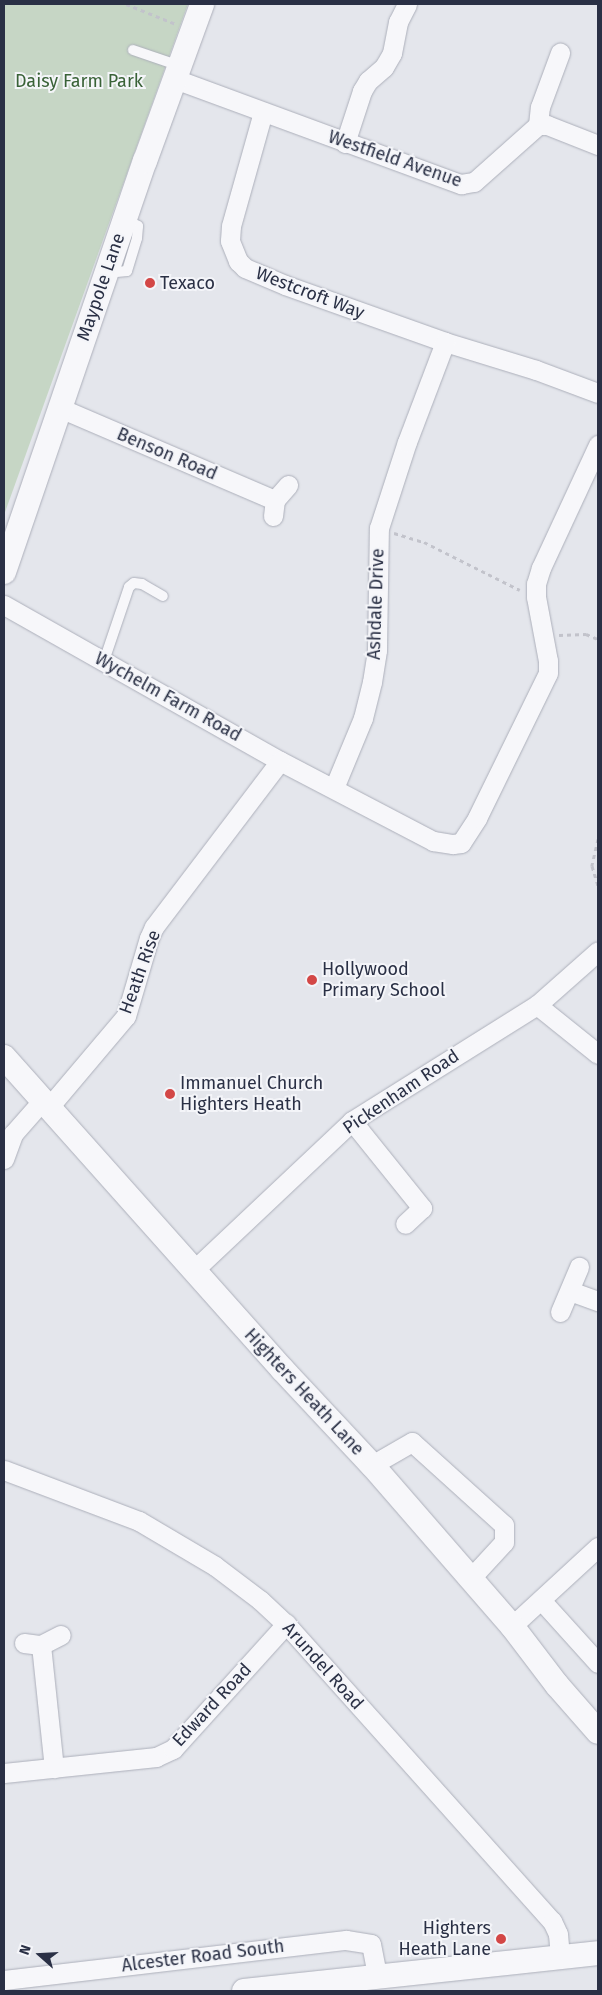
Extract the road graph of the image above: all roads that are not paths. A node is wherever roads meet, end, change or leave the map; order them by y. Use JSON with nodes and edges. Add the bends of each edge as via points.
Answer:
{"nodes":[{"id":1,"x":202,"y":4,"type":"edge"},
{"id":2,"x":407,"y":4,"type":"edge"},
{"id":3,"x":133,"y":50,"type":"dead end"},
{"id":4,"x":560,"y":53,"type":"dead end"},
{"id":5,"x":177,"y":72,"type":"junction"},
{"id":6,"x":263,"y":112,"type":"junction"},
{"id":7,"x":538,"y":125,"type":"junction"},
{"id":8,"x":345,"y":143,"type":"junction"},
{"id":9,"x":598,"y":145,"type":"edge"},
{"id":10,"x":445,"y":342,"type":"junction"},
{"id":11,"x":598,"y":393,"type":"edge"},
{"id":12,"x":60,"y":408,"type":"junction"},
{"id":13,"x":598,"y":445,"type":"edge"},
{"id":14,"x":288,"y":485,"type":"dead end"},
{"id":15,"x":4,"y":572,"type":"edge"},
{"id":16,"x":163,"y":596,"type":"dead end"},
{"id":17,"x":4,"y":605,"type":"edge"},
{"id":18,"x":104,"y":661,"type":"junction"},
{"id":19,"x":280,"y":761,"type":"junction"},
{"id":20,"x":334,"y":788,"type":"junction"},
{"id":21,"x":598,"y":951,"type":"edge"},
{"id":22,"x":537,"y":1005,"type":"junction"},
{"id":23,"x":598,"y":1054,"type":"edge"},
{"id":24,"x":4,"y":1057,"type":"edge"},
{"id":25,"x":45,"y":1104,"type":"junction"},
{"id":26,"x":352,"y":1121,"type":"junction"},
{"id":27,"x":5,"y":1151,"type":"edge"},
{"id":28,"x":405,"y":1224,"type":"dead end"},
{"id":29,"x":579,"y":1267,"type":"dead end"},
{"id":30,"x":194,"y":1270,"type":"junction"},
{"id":31,"x":570,"y":1291,"type":"junction"},
{"id":32,"x":598,"y":1301,"type":"edge"},
{"id":33,"x":560,"y":1312,"type":"dead end"},
{"id":34,"x":372,"y":1465,"type":"junction"},
{"id":35,"x":4,"y":1470,"type":"edge"},
{"id":36,"x":598,"y":1547,"type":"edge"},
{"id":37,"x":470,"y":1579,"type":"junction"},
{"id":38,"x":541,"y":1600,"type":"junction"},
{"id":39,"x":286,"y":1624,"type":"junction"},
{"id":40,"x":512,"y":1626,"type":"junction"},
{"id":41,"x":61,"y":1635,"type":"dead end"},
{"id":42,"x":598,"y":1663,"type":"edge"},
{"id":43,"x":598,"y":1732,"type":"edge"},
{"id":44,"x":54,"y":1768,"type":"junction"},
{"id":45,"x":4,"y":1773,"type":"edge"},
{"id":46,"x":598,"y":1953,"type":"edge"},
{"id":47,"x":560,"y":1957,"type":"junction"},
{"id":48,"x":377,"y":1975,"type":"junction"},
{"id":49,"x":4,"y":1980,"type":"edge"},
{"id":50,"x":244,"y":1991,"type":"edge"}],
"edges":[{"from":1,"to":5,"type":"street","name":"Maypole Lane"},
{"from":2,"to":8,"type":"street","via":[[398,22],[392,53],[362,91]]},
{"from":3,"to":5,"type":"lane"},
{"from":4,"to":7,"type":"street","via":[[540,108]]},
{"from":5,"to":6,"type":"street","name":"Westfield Avenue"},
{"from":5,"to":12,"type":"street","name":"Maypole Lane"},
{"from":6,"to":8,"type":"street","name":"Westfield Avenue"},
{"from":6,"to":10,"type":"street","name":"Westcroft Way","via":[[231,226],[230,241],[238,260],[252,273]]},
{"from":7,"to":8,"type":"street","name":"Westfield Avenue","via":[[474,182],[466,185]]},
{"from":7,"to":9,"type":"street","via":[[547,125]]},
{"from":10,"to":11,"type":"street"},
{"from":10,"to":20,"type":"street","name":"Ashdale Drive","via":[[379,528],[377,650],[363,718]]},
{"from":12,"to":14,"type":"street","name":"Benson Road","via":[[274,508]]},
{"from":12,"to":15,"type":"street","name":"Maypole Lane"},
{"from":13,"to":20,"type":"street","via":[[540,568],[536,597],[548,673],[477,818],[461,843],[433,842]]},
{"from":16,"to":18,"type":"lane","via":[[142,584],[134,583],[129,587]]},
{"from":17,"to":18,"type":"street","name":"Wychelm Farm Road"},
{"from":18,"to":19,"type":"street","name":"Wychelm Farm Road"},
{"from":19,"to":20,"type":"street","name":"Wychelm Farm Road"},
{"from":19,"to":25,"type":"street","name":"Heath Rise","via":[[154,927],[126,1016]]},
{"from":21,"to":22,"type":"street","name":"Pickenham Road"},
{"from":22,"to":23,"type":"street"},
{"from":22,"to":26,"type":"street","name":"Pickenham Road"},
{"from":24,"to":25,"type":"street","name":"Highters Heath Lane"},
{"from":25,"to":27,"type":"street","via":[[13,1134]]},
{"from":25,"to":30,"type":"street","name":"Highters Heath Lane"},
{"from":26,"to":28,"type":"street","via":[[422,1208]]},
{"from":26,"to":30,"type":"street","name":"Pickenham Road"},
{"from":29,"to":31,"type":"street"},
{"from":30,"to":34,"type":"street","name":"Highters Heath Lane"},
{"from":31,"to":32,"type":"street"},
{"from":31,"to":33,"type":"street"},
{"from":34,"to":37,"type":"street","name":"Highters Heath Lane"},
{"from":34,"to":37,"type":"street","via":[[412,1442],[504,1525],[504,1542]]},
{"from":35,"to":39,"type":"street","name":"Arundel Road","via":[[139,1521],[215,1566]]},
{"from":36,"to":38,"type":"street"},
{"from":37,"to":40,"type":"street","name":"Highters Heath Lane"},
{"from":38,"to":40,"type":"street"},
{"from":38,"to":42,"type":"street"},
{"from":39,"to":44,"type":"street","name":"Edward Road","via":[[173,1749],[156,1757]]},
{"from":39,"to":47,"type":"street","name":"Arundel Road","via":[[552,1921],[558,1934]]},
{"from":40,"to":43,"type":"street","name":"Highters Heath Lane"},
{"from":41,"to":44,"type":"street","via":[[32,1644]]},
{"from":44,"to":45,"type":"street","name":"Edward Road"},
{"from":46,"to":47,"type":"street"},
{"from":47,"to":48,"type":"street"},
{"from":48,"to":49,"type":"street","name":"Alcester Road South","via":[[371,1944],[346,1940]]},
{"from":48,"to":50,"type":"street"}]}
